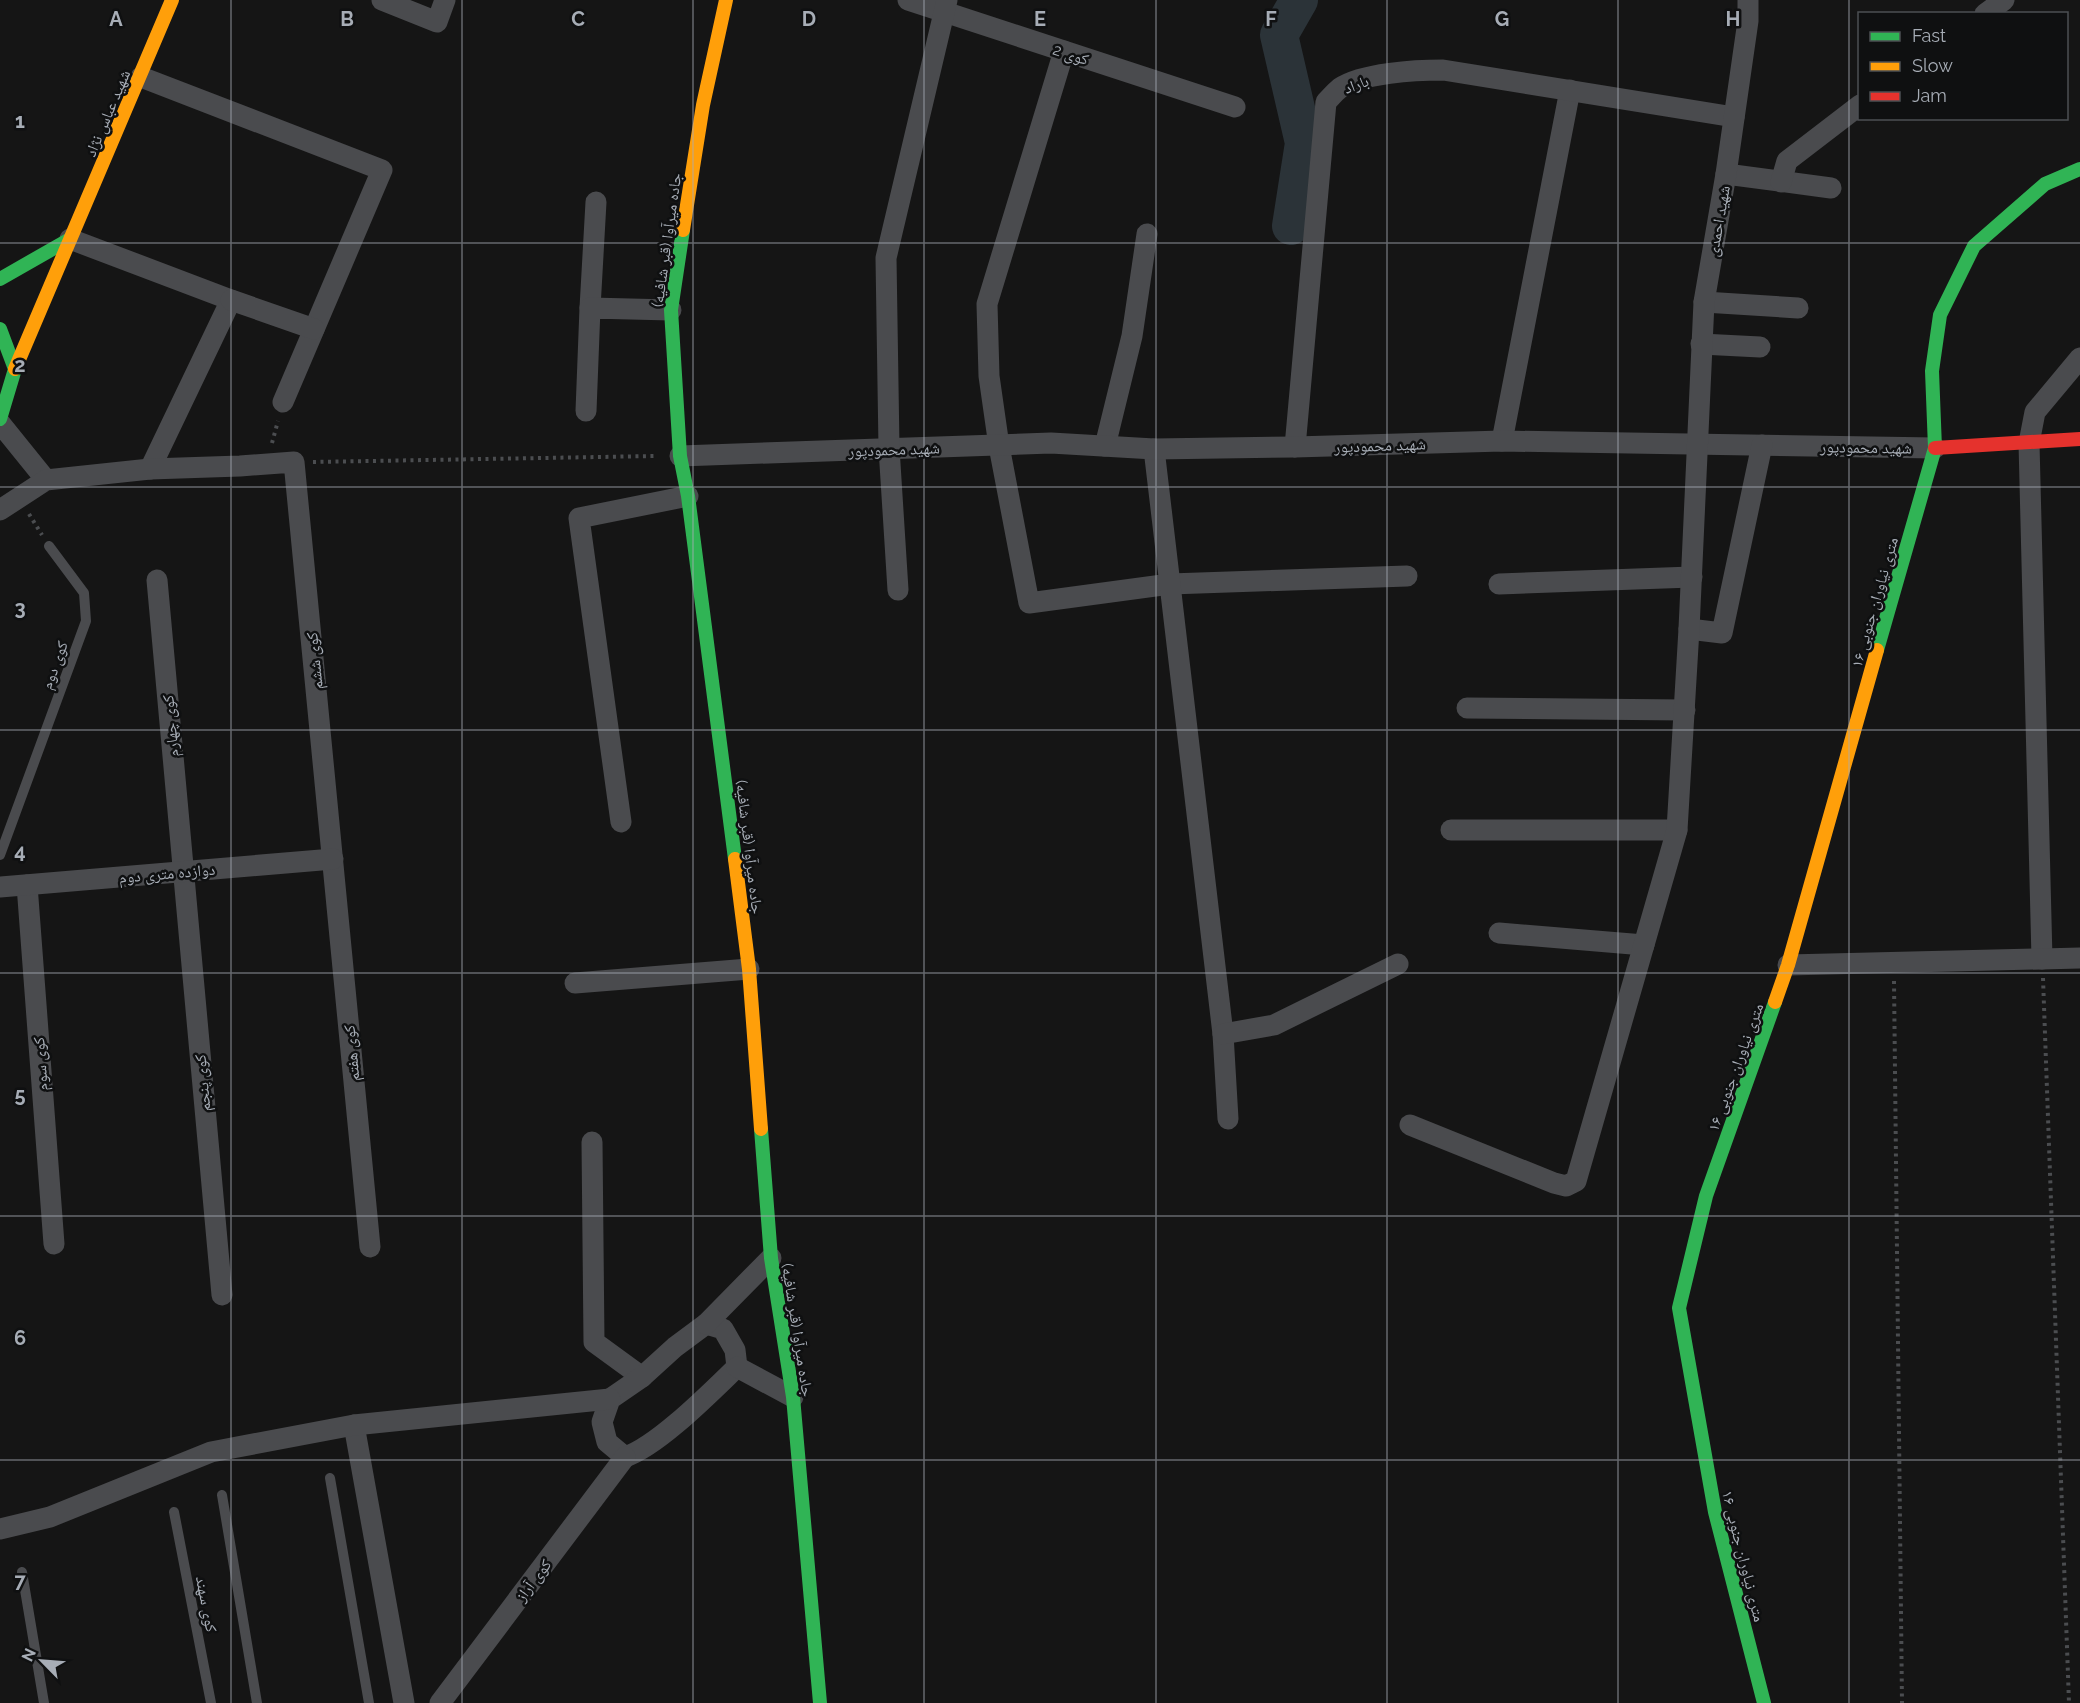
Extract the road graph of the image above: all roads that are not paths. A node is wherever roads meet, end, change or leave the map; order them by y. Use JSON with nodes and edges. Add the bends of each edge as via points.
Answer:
{"nodes":[{"id":1,"x":172,"y":0,"type":"edge"},
{"id":2,"x":382,"y":0,"type":"edge"},
{"id":3,"x":445,"y":0,"type":"edge"},
{"id":4,"x":726,"y":0,"type":"edge"},
{"id":5,"x":908,"y":0,"type":"edge"},
{"id":6,"x":1748,"y":0,"type":"edge"},
{"id":7,"x":2004,"y":0,"type":"edge"},
{"id":8,"x":946,"y":6,"type":"edge"},
{"id":9,"x":1988,"y":12,"type":"edge"},
{"id":10,"x":1064,"y":51,"type":"junction"},
{"id":11,"x":141,"y":77,"type":"junction"},
{"id":12,"x":1570,"y":90,"type":"junction"},
{"id":13,"x":1235,"y":107,"type":"dead end"},
{"id":14,"x":1858,"y":107,"type":"edge"},
{"id":15,"x":1734,"y":117,"type":"junction"},
{"id":16,"x":2080,"y":169,"type":"edge"},
{"id":17,"x":1726,"y":174,"type":"junction"},
{"id":18,"x":1781,"y":182,"type":"junction"},
{"id":19,"x":1831,"y":188,"type":"dead end"},
{"id":20,"x":596,"y":202,"type":"dead end"},
{"id":21,"x":1147,"y":234,"type":"dead end"},
{"id":22,"x":70,"y":239,"type":"junction"},
{"id":23,"x":0,"y":279,"type":"edge"},
{"id":24,"x":231,"y":300,"type":"junction"},
{"id":25,"x":1704,"y":302,"type":"junction"},
{"id":26,"x":590,"y":308,"type":"junction"},
{"id":27,"x":1798,"y":308,"type":"dead end"},
{"id":28,"x":670,"y":310,"type":"junction"},
{"id":29,"x":0,"y":329,"type":"edge"},
{"id":30,"x":314,"y":329,"type":"junction"},
{"id":31,"x":1701,"y":344,"type":"junction"},
{"id":32,"x":1760,"y":346,"type":"dead end"},
{"id":33,"x":2080,"y":358,"type":"edge"},
{"id":34,"x":15,"y":369,"type":"junction"},
{"id":35,"x":283,"y":402,"type":"road end"},
{"id":36,"x":586,"y":411,"type":"dead end"},
{"id":37,"x":0,"y":421,"type":"edge"},
{"id":38,"x":2080,"y":440,"type":"edge"},
{"id":39,"x":1502,"y":441,"type":"junction"},
{"id":40,"x":2029,"y":442,"type":"junction"},
{"id":41,"x":1699,"y":443,"type":"junction"},
{"id":42,"x":1762,"y":444,"type":"junction"},
{"id":43,"x":999,"y":446,"type":"junction"},
{"id":44,"x":1105,"y":446,"type":"junction"},
{"id":45,"x":1295,"y":447,"type":"junction"},
{"id":46,"x":889,"y":448,"type":"junction"},
{"id":47,"x":1155,"y":448,"type":"junction"},
{"id":48,"x":1935,"y":448,"type":"junction"},
{"id":49,"x":680,"y":456,"type":"junction"},
{"id":50,"x":150,"y":469,"type":"junction"},
{"id":51,"x":46,"y":480,"type":"junction"},
{"id":52,"x":688,"y":496,"type":"junction"},
{"id":53,"x":0,"y":510,"type":"edge"},
{"id":54,"x":49,"y":546,"type":"road end"},
{"id":55,"x":1407,"y":576,"type":"dead end"},
{"id":56,"x":1692,"y":577,"type":"junction"},
{"id":57,"x":157,"y":580,"type":"dead end"},
{"id":58,"x":1170,"y":584,"type":"junction"},
{"id":59,"x":1499,"y":584,"type":"dead end"},
{"id":60,"x":898,"y":590,"type":"dead end"},
{"id":61,"x":1689,"y":629,"type":"junction"},
{"id":62,"x":1467,"y":708,"type":"dead end"},
{"id":63,"x":1685,"y":710,"type":"junction"},
{"id":64,"x":621,"y":822,"type":"dead end"},
{"id":65,"x":1677,"y":830,"type":"junction"},
{"id":66,"x":1451,"y":831,"type":"dead end"},
{"id":67,"x":0,"y":855,"type":"edge"},
{"id":68,"x":333,"y":859,"type":"junction"},
{"id":69,"x":183,"y":872,"type":"junction"},
{"id":70,"x":27,"y":885,"type":"junction"},
{"id":71,"x":0,"y":887,"type":"edge"},
{"id":72,"x":1498,"y":933,"type":"dead end"},
{"id":73,"x":1644,"y":945,"type":"junction"},
{"id":74,"x":2080,"y":958,"type":"edge"},
{"id":75,"x":2042,"y":959,"type":"junction"},
{"id":76,"x":1398,"y":963,"type":"dead end"},
{"id":77,"x":1788,"y":965,"type":"junction"},
{"id":78,"x":749,"y":969,"type":"junction"},
{"id":79,"x":575,"y":983,"type":"dead end"},
{"id":80,"x":1223,"y":1034,"type":"junction"},
{"id":81,"x":1228,"y":1119,"type":"dead end"},
{"id":82,"x":1410,"y":1125,"type":"dead end"},
{"id":83,"x":592,"y":1142,"type":"dead end"},
{"id":84,"x":54,"y":1244,"type":"dead end"},
{"id":85,"x":370,"y":1247,"type":"dead end"},
{"id":86,"x":771,"y":1258,"type":"junction"},
{"id":87,"x":222,"y":1295,"type":"dead end"},
{"id":88,"x":706,"y":1324,"type":"junction"},
{"id":89,"x":737,"y":1367,"type":"junction"},
{"id":90,"x":642,"y":1377,"type":"junction"},
{"id":91,"x":793,"y":1397,"type":"junction"},
{"id":92,"x":610,"y":1399,"type":"junction"},
{"id":93,"x":354,"y":1425,"type":"junction"},
{"id":94,"x":625,"y":1457,"type":"junction"},
{"id":95,"x":330,"y":1478,"type":"dead end"},
{"id":96,"x":222,"y":1495,"type":"dead end"},
{"id":97,"x":174,"y":1512,"type":"dead end"},
{"id":98,"x":0,"y":1529,"type":"edge"},
{"id":99,"x":22,"y":1572,"type":"dead end"},
{"id":100,"x":44,"y":1703,"type":"edge"},
{"id":101,"x":211,"y":1703,"type":"edge"},
{"id":102,"x":257,"y":1703,"type":"edge"},
{"id":103,"x":369,"y":1703,"type":"edge"},
{"id":104,"x":404,"y":1703,"type":"edge"},
{"id":105,"x":440,"y":1703,"type":"edge"},
{"id":106,"x":820,"y":1703,"type":"edge"},
{"id":107,"x":1764,"y":1703,"type":"edge"}],
"edges":[{"from":1,"to":11,"type":"street","name":"شهید عباس نژاد"},
{"from":2,"to":3,"type":"street","via":[[437,22]]},
{"from":4,"to":28,"type":"street","name":"جاده میرآوا (قبر شافیه)","via":[[703,105]]},
{"from":5,"to":8,"type":"street","name":"کوی 2"},
{"from":6,"to":15,"type":"street","name":"شهید احمدی"},
{"from":7,"to":9,"type":"street"},
{"from":8,"to":10,"type":"street","name":"کوی 2"},
{"from":8,"to":46,"type":"street","via":[[886,258]]},
{"from":10,"to":13,"type":"street","name":"کوی 2"},
{"from":10,"to":43,"type":"street","via":[[987,304],[989,376]]},
{"from":11,"to":22,"type":"street","name":"شهید عباس نژاد"},
{"from":11,"to":30,"type":"street","via":[[382,170]]},
{"from":12,"to":15,"type":"street","name":"باراد"},
{"from":12,"to":39,"type":"street"},
{"from":12,"to":45,"type":"street","name":"باراد","via":[[1443,70],[1403,70],[1340,88],[1326,102]]},
{"from":14,"to":18,"type":"street","via":[[1787,162]]},
{"from":15,"to":17,"type":"street","name":"شهید احمدی"},
{"from":16,"to":48,"type":"street","name":"۱۶ متری نیاوران جنوبی","via":[[2045,184],[1974,246],[1940,315],[1932,371]]},
{"from":17,"to":18,"type":"street"},
{"from":17,"to":25,"type":"street","name":"شهید احمدی"},
{"from":18,"to":19,"type":"street"},
{"from":20,"to":26,"type":"street"},
{"from":21,"to":44,"type":"street","via":[[1132,336]]},
{"from":22,"to":23,"type":"street"},
{"from":22,"to":24,"type":"street"},
{"from":22,"to":34,"type":"street","name":"شهید عباس نژاد"},
{"from":24,"to":30,"type":"street"},
{"from":24,"to":50,"type":"street"},
{"from":25,"to":27,"type":"street"},
{"from":25,"to":31,"type":"street","name":"شهید احمدی"},
{"from":26,"to":28,"type":"street"},
{"from":26,"to":36,"type":"street"},
{"from":28,"to":49,"type":"street","name":"جاده میرآوا (قبر شافیه)"},
{"from":29,"to":34,"type":"street"},
{"from":30,"to":35,"type":"street"},
{"from":31,"to":32,"type":"street"},
{"from":31,"to":41,"type":"street","name":"شهید احمدی"},
{"from":33,"to":40,"type":"street","via":[[2035,412]]},
{"from":34,"to":37,"type":"street","name":"شهید عباس نژاد"},
{"from":37,"to":51,"type":"street"},
{"from":38,"to":40,"type":"street","name":"شهید محمودپور"},
{"from":39,"to":41,"type":"street","name":"شهید محمودپور"},
{"from":39,"to":45,"type":"street","name":"شهید محمودپور"},
{"from":40,"to":48,"type":"street","name":"شهید محمودپور"},
{"from":40,"to":75,"type":"street"},
{"from":41,"to":42,"type":"street","name":"شهید محمودپور"},
{"from":41,"to":56,"type":"street","name":"شهید احمدی"},
{"from":42,"to":48,"type":"street","name":"شهید محمودپور"},
{"from":42,"to":61,"type":"street","via":[[1722,633]]},
{"from":43,"to":44,"type":"street","name":"شهید محمودپور"},
{"from":43,"to":46,"type":"street","name":"شهید محمودپور"},
{"from":43,"to":58,"type":"street","via":[[1029,603]]},
{"from":44,"to":47,"type":"street","name":"شهید محمودپور"},
{"from":45,"to":47,"type":"street","name":"شهید محمودپور"},
{"from":46,"to":49,"type":"street","name":"شهید محمودپور"},
{"from":46,"to":60,"type":"street"},
{"from":47,"to":58,"type":"street"},
{"from":48,"to":77,"type":"street","name":"۱۶ متری نیاوران جنوبی"},
{"from":49,"to":52,"type":"street","name":"جاده میرآوا (قبر شافیه)"},
{"from":50,"to":51,"type":"street"},
{"from":50,"to":68,"type":"street","name":"کوی ششم","via":[[294,462]]},
{"from":51,"to":53,"type":"street"},
{"from":52,"to":64,"type":"street","via":[[579,518]]},
{"from":52,"to":78,"type":"street","name":"جاده میرآوا (قبر شافیه)"},
{"from":54,"to":67,"type":"lane","name":"کوی دوم","via":[[84,593],[86,621]]},
{"from":55,"to":58,"type":"street"},
{"from":56,"to":59,"type":"street"},
{"from":56,"to":61,"type":"street","name":"شهید احمدی"},
{"from":57,"to":69,"type":"street","name":"کوی چهارم"},
{"from":58,"to":80,"type":"street"},
{"from":61,"to":63,"type":"street","name":"شهید احمدی"},
{"from":62,"to":63,"type":"street"},
{"from":63,"to":65,"type":"street","name":"شهید احمدی"},
{"from":65,"to":66,"type":"street"},
{"from":65,"to":73,"type":"street","name":"شهید احمدی"},
{"from":68,"to":69,"type":"street","name":"دوازده متری دوم"},
{"from":68,"to":85,"type":"street","name":"کوی هفتم"},
{"from":69,"to":70,"type":"street","name":"دوازده متری دوم"},
{"from":69,"to":87,"type":"street","name":"کوی پنجم"},
{"from":70,"to":71,"type":"street","name":"دوازده متری دوم"},
{"from":70,"to":84,"type":"street","name":"کوی سوم"},
{"from":72,"to":73,"type":"street"},
{"from":73,"to":82,"type":"street","name":"شهید احمدی","via":[[1576,1181],[1566,1186],[1554,1183]]},
{"from":74,"to":75,"type":"street"},
{"from":75,"to":77,"type":"street"},
{"from":76,"to":80,"type":"street","via":[[1274,1025]]},
{"from":77,"to":107,"type":"street","name":"۱۶ متری نیاوران جنوبی","via":[[1706,1196],[1679,1308],[1715,1512]]},
{"from":78,"to":79,"type":"street"},
{"from":78,"to":86,"type":"street","name":"جاده میرآوا (قبر شافیه)"},
{"from":80,"to":81,"type":"street"},
{"from":83,"to":90,"type":"street","via":[[594,1342]]},
{"from":86,"to":88,"type":"street"},
{"from":86,"to":91,"type":"street","name":"جاده میرآوا (قبر شافیه)"},
{"from":88,"to":89,"type":"street","via":[[723,1329],[735,1350]]},
{"from":88,"to":90,"type":"street"},
{"from":89,"to":91,"type":"street"},
{"from":89,"to":94,"type":"street","via":[[663,1433]]},
{"from":90,"to":92,"type":"street"},
{"from":91,"to":106,"type":"street","name":"جاده میرآوا (قبر شافیه)"},
{"from":92,"to":93,"type":"street"},
{"from":92,"to":94,"type":"street","via":[[602,1422],[607,1442]]},
{"from":93,"to":98,"type":"street","via":[[211,1452],[50,1517]]},
{"from":93,"to":104,"type":"street"},
{"from":94,"to":105,"type":"street","name":"کوی آراز"},
{"from":95,"to":103,"type":"lane"},
{"from":96,"to":102,"type":"lane"},
{"from":97,"to":101,"type":"lane","name":"کوی سهند"},
{"from":99,"to":100,"type":"lane"}]}
